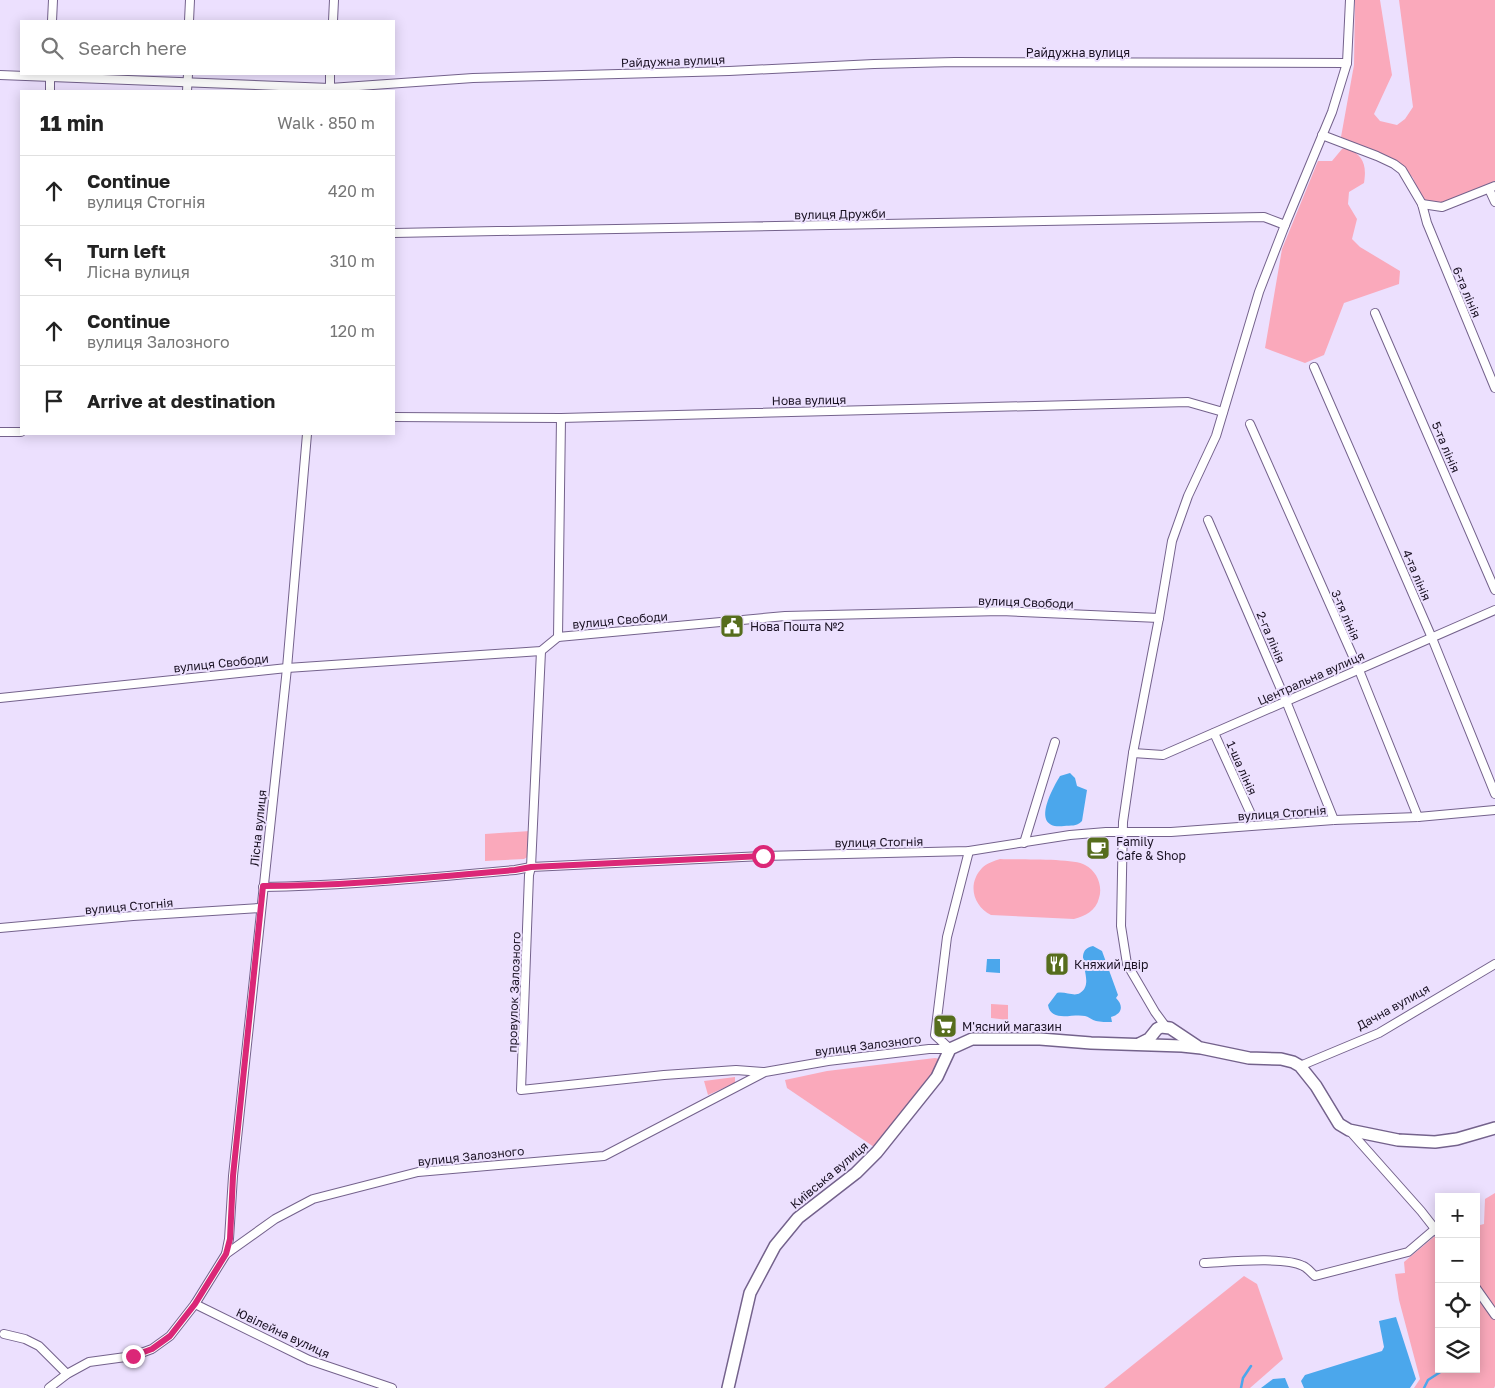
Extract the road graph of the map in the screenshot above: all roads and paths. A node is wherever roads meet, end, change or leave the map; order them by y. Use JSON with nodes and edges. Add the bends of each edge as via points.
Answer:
{"nodes":[{"id":1,"x":53,"y":0,"type":"edge"},
{"id":2,"x":190,"y":0,"type":"edge"},
{"id":3,"x":334,"y":0,"type":"edge"},
{"id":4,"x":1350,"y":0,"type":"edge"},
{"id":5,"x":52,"y":20,"type":"edge"},
{"id":6,"x":189,"y":20,"type":"edge"},
{"id":7,"x":333,"y":20,"type":"edge"},
{"id":8,"x":1347,"y":63,"type":"junction"},
{"id":9,"x":0,"y":75,"type":"edge"},
{"id":10,"x":50,"y":75,"type":"edge"},
{"id":11,"x":188,"y":75,"type":"edge"},
{"id":12,"x":330,"y":75,"type":"edge"},
{"id":13,"x":187,"y":82,"type":"junction"},
{"id":14,"x":330,"y":89,"type":"edge"},
{"id":15,"x":50,"y":90,"type":"edge"},
{"id":16,"x":187,"y":90,"type":"edge"},
{"id":17,"x":1322,"y":135,"type":"junction"},
{"id":18,"x":1492,"y":188,"type":"edge"},
{"id":19,"x":1495,"y":202,"type":"edge"},
{"id":20,"x":1422,"y":204,"type":"junction"},
{"id":21,"x":1285,"y":225,"type":"junction"},
{"id":22,"x":395,"y":233,"type":"edge"},
{"id":23,"x":1375,"y":313,"type":"dead end"},
{"id":24,"x":1314,"y":367,"type":"dead end"},
{"id":25,"x":1495,"y":388,"type":"edge"},
{"id":26,"x":1223,"y":412,"type":"junction"},
{"id":27,"x":395,"y":417,"type":"edge"},
{"id":28,"x":561,"y":418,"type":"junction"},
{"id":29,"x":1250,"y":424,"type":"dead end"},
{"id":30,"x":0,"y":432,"type":"edge"},
{"id":31,"x":20,"y":432,"type":"edge"},
{"id":32,"x":307,"y":435,"type":"edge"},
{"id":33,"x":1208,"y":520,"type":"dead end"},
{"id":34,"x":1495,"y":590,"type":"edge"},
{"id":35,"x":1495,"y":610,"type":"edge"},
{"id":36,"x":1159,"y":618,"type":"junction"},
{"id":37,"x":558,"y":638,"type":"junction"},
{"id":38,"x":1432,"y":638,"type":"junction"},
{"id":39,"x":541,"y":651,"type":"junction"},
{"id":40,"x":287,"y":668,"type":"junction"},
{"id":41,"x":1358,"y":670,"type":"junction"},
{"id":42,"x":0,"y":698,"type":"edge"},
{"id":43,"x":1286,"y":701,"type":"junction"},
{"id":44,"x":1214,"y":733,"type":"junction"},
{"id":45,"x":1055,"y":742,"type":"dead end"},
{"id":46,"x":1133,"y":753,"type":"junction"},
{"id":47,"x":1495,"y":794,"type":"edge"},
{"id":48,"x":1495,"y":810,"type":"edge"},
{"id":49,"x":1250,"y":812,"type":"dead end"},
{"id":50,"x":1418,"y":817,"type":"junction"},
{"id":51,"x":1334,"y":820,"type":"junction"},
{"id":52,"x":1122,"y":833,"type":"junction"},
{"id":53,"x":1024,"y":843,"type":"junction"},
{"id":54,"x":969,"y":851,"type":"junction"},
{"id":55,"x":531,"y":867,"type":"junction"},
{"id":56,"x":263,"y":886,"type":"junction"},
{"id":57,"x":260,"y":908,"type":"junction"},
{"id":58,"x":0,"y":928,"type":"edge"},
{"id":59,"x":1495,"y":964,"type":"edge"},
{"id":60,"x":1155,"y":1012,"type":"junction"},
{"id":61,"x":1169,"y":1029,"type":"junction"},
{"id":62,"x":1154,"y":1033,"type":"junction"},
{"id":63,"x":1138,"y":1044,"type":"junction"},
{"id":64,"x":1162,"y":1046,"type":"junction"},
{"id":65,"x":1201,"y":1048,"type":"junction"},
{"id":66,"x":950,"y":1049,"type":"junction"},
{"id":67,"x":1300,"y":1066,"type":"junction"},
{"id":68,"x":765,"y":1072,"type":"junction"},
{"id":69,"x":1495,"y":1128,"type":"edge"},
{"id":70,"x":1349,"y":1130,"type":"junction"},
{"id":71,"x":1435,"y":1230,"type":"edge"},
{"id":72,"x":1435,"y":1233,"type":"edge"},
{"id":73,"x":226,"y":1254,"type":"junction"},
{"id":74,"x":1204,"y":1263,"type":"dead end"},
{"id":75,"x":1480,"y":1294,"type":"edge"},
{"id":76,"x":195,"y":1304,"type":"junction"},
{"id":77,"x":1495,"y":1315,"type":"edge"},
{"id":78,"x":4,"y":1334,"type":"dead end"},
{"id":79,"x":67,"y":1374,"type":"junction"},
{"id":80,"x":49,"y":1388,"type":"edge"},
{"id":81,"x":392,"y":1388,"type":"edge"},
{"id":82,"x":728,"y":1388,"type":"edge"}],
"edges":[{"from":1,"to":5,"type":"street"},
{"from":2,"to":6,"type":"street"},
{"from":3,"to":7,"type":"street"},
{"from":4,"to":8,"type":"street"},
{"from":8,"to":14,"type":"street","name":"Райдужна вулиця","via":[[874,64],[473,78]]},
{"from":8,"to":17,"type":"street"},
{"from":9,"to":10,"type":"street","name":"Райдужна вулиця"},
{"from":10,"to":13,"type":"street","name":"Райдужна вулиця"},
{"from":10,"to":15,"type":"street"},
{"from":11,"to":13,"type":"street"},
{"from":12,"to":14,"type":"street"},
{"from":13,"to":14,"type":"street","name":"Райдужна вулиця"},
{"from":13,"to":16,"type":"street"},
{"from":17,"to":20,"type":"street","name":"6-та лінія","via":[[1394,164],[1402,170]]},
{"from":17,"to":21,"type":"street"},
{"from":18,"to":19,"type":"street"},
{"from":18,"to":20,"type":"street","via":[[1442,207]]},
{"from":20,"to":25,"type":"street","name":"6-та лінія","via":[[1426,223]]},
{"from":21,"to":22,"type":"street","name":"вулиця Дружби","via":[[1264,218]]},
{"from":21,"to":26,"type":"street","via":[[1260,292]]},
{"from":23,"to":34,"type":"street","name":"5-та лінія"},
{"from":24,"to":38,"type":"street","name":"4-та лінія"},
{"from":26,"to":28,"type":"street","name":"Нова вулиця","via":[[1188,402]]},
{"from":26,"to":36,"type":"street","via":[[1172,541]]},
{"from":27,"to":28,"type":"street","name":"Нова вулиця"},
{"from":28,"to":37,"type":"street"},
{"from":29,"to":41,"type":"street","name":"3-тя лінія"},
{"from":30,"to":31,"type":"street"},
{"from":32,"to":40,"type":"street","name":"Лісна вулиця"},
{"from":33,"to":43,"type":"street","name":"2-га лінія"},
{"from":35,"to":38,"type":"street","name":"Центральна вулиця"},
{"from":36,"to":37,"type":"street","name":"вулиця Свободи","via":[[1001,611],[785,616]]},
{"from":36,"to":46,"type":"street"},
{"from":37,"to":39,"type":"street","name":"вулиця Свободи"},
{"from":38,"to":41,"type":"street","name":"Центральна вулиця"},
{"from":38,"to":47,"type":"street","name":"4-та лінія"},
{"from":39,"to":40,"type":"street","name":"вулиця Свободи"},
{"from":39,"to":55,"type":"street","name":"провулок Залозного"},
{"from":40,"to":42,"type":"street","name":"вулиця Свободи"},
{"from":40,"to":56,"type":"street","name":"Лісна вулиця"},
{"from":41,"to":43,"type":"street","name":"Центральна вулиця"},
{"from":41,"to":50,"type":"street","name":"3-тя лінія"},
{"from":43,"to":44,"type":"street","name":"Центральна вулиця"},
{"from":43,"to":51,"type":"street","name":"2-га лінія"},
{"from":44,"to":46,"type":"street","name":"Центральна вулиця","via":[[1162,755]]},
{"from":44,"to":49,"type":"street","name":"1-ша лінія"},
{"from":45,"to":53,"type":"street"},
{"from":46,"to":52,"type":"street"},
{"from":48,"to":50,"type":"street","name":"вулиця Стогнія"},
{"from":50,"to":51,"type":"street","name":"вулиця Стогнія"},
{"from":51,"to":52,"type":"street","name":"вулиця Стогнія"},
{"from":52,"to":53,"type":"street","name":"вулиця Стогнія","via":[[1070,835]]},
{"from":52,"to":60,"type":"street","via":[[1121,926],[1127,964]]},
{"from":53,"to":54,"type":"street","name":"вулиця Стогнія"},
{"from":54,"to":55,"type":"street","name":"вулиця Стогнія","via":[[763,856]]},
{"from":54,"to":66,"type":"street","via":[[947,937],[935,1035]]},
{"from":55,"to":56,"type":"street","name":"вулиця Стогнія","via":[[368,883]]},
{"from":55,"to":68,"type":"street","name":"провулок Залозного","via":[[521,1090],[664,1075],[736,1070]]},
{"from":56,"to":57,"type":"street","name":"Лісна вулиця"},
{"from":57,"to":58,"type":"street","name":"вулиця Стогнія"},
{"from":57,"to":73,"type":"street","name":"Лісна вулиця","via":[[233,1176],[230,1239]]},
{"from":59,"to":67,"type":"street","name":"Дачна вулиця","via":[[1379,1033]]},
{"from":60,"to":61,"type":"street"},
{"from":60,"to":62,"type":"street"},
{"from":61,"to":62,"type":"street","via":[[1162,1027]]},
{"from":61,"to":64,"type":"street","via":[[1173,1035],[1171,1043]]},
{"from":61,"to":65,"type":"street"},
{"from":62,"to":63,"type":"street"},
{"from":62,"to":64,"type":"street","via":[[1155,1041]]},
{"from":63,"to":64,"type":"street"},
{"from":63,"to":66,"type":"street","via":[[972,1039]]},
{"from":64,"to":65,"type":"street"},
{"from":65,"to":67,"type":"street","via":[[1249,1058],[1281,1059]]},
{"from":66,"to":68,"type":"street","name":"вулиця Залозного","via":[[828,1061]]},
{"from":66,"to":82,"type":"street","name":"Київська вулиця","via":[[937,1077],[877,1152],[856,1173],[798,1218],[775,1246],[750,1292]]},
{"from":67,"to":70,"type":"street","via":[[1339,1124]]},
{"from":68,"to":73,"type":"street","name":"вулиця Залозного","via":[[604,1156],[418,1172],[351,1189],[313,1199],[275,1218]]},
{"from":69,"to":70,"type":"street","via":[[1435,1142],[1398,1140]]},
{"from":70,"to":71,"type":"street"},
{"from":72,"to":74,"type":"street","via":[[1408,1252],[1315,1276],[1304,1266],[1293,1262],[1245,1260]]},
{"from":73,"to":76,"type":"street","name":"вулиця Залозного"},
{"from":75,"to":77,"type":"street"},
{"from":76,"to":79,"type":"street","name":"вулиця Залозного","via":[[170,1336],[152,1349],[133,1356],[89,1362]]},
{"from":76,"to":81,"type":"street","name":"Ювілейна вулиця","via":[[309,1360]]},
{"from":78,"to":79,"type":"street","via":[[25,1338],[40,1346]]},
{"from":79,"to":80,"type":"street","name":"вулиця Залозного"}]}
